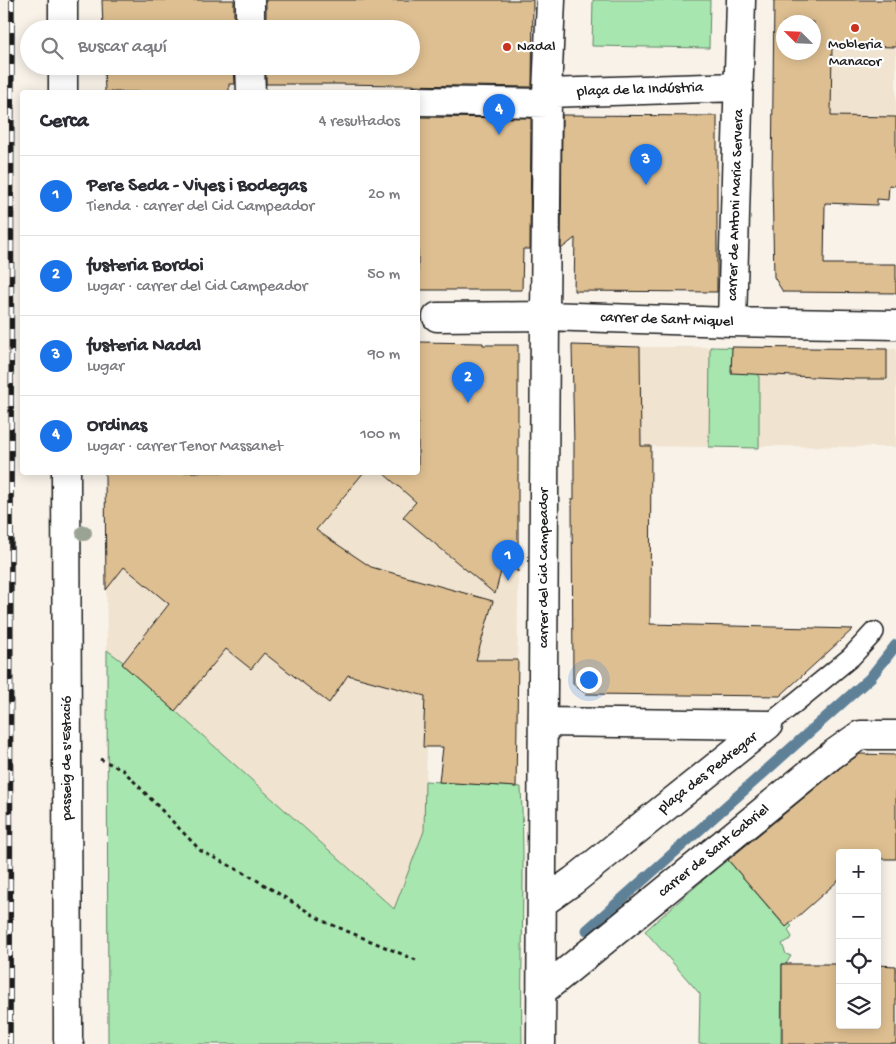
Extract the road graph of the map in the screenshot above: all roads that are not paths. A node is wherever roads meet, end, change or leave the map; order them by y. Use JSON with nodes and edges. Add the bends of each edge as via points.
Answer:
{"nodes":[{"id":1,"x":63,"y":0,"type":"edge"},
{"id":2,"x":250,"y":0,"type":"edge"},
{"id":3,"x":551,"y":0,"type":"edge"},
{"id":4,"x":741,"y":0,"type":"edge"},
{"id":5,"x":63,"y":20,"type":"edge"},
{"id":6,"x":250,"y":20,"type":"edge"},
{"id":7,"x":63,"y":75,"type":"edge"},
{"id":8,"x":250,"y":75,"type":"edge"},
{"id":9,"x":739,"y":87,"type":"junction"},
{"id":10,"x":64,"y":90,"type":"edge"},
{"id":11,"x":251,"y":90,"type":"edge"},
{"id":12,"x":547,"y":98,"type":"junction"},
{"id":13,"x":420,"y":101,"type":"edge"},
{"id":14,"x":545,"y":316,"type":"junction"},
{"id":15,"x":437,"y":317,"type":"dead end"},
{"id":16,"x":732,"y":322,"type":"junction"},
{"id":17,"x":896,"y":325,"type":"edge"},
{"id":18,"x":66,"y":475,"type":"edge"},
{"id":19,"x":874,"y":632,"type":"dead end"},
{"id":20,"x":543,"y":722,"type":"junction"},
{"id":21,"x":768,"y":725,"type":"junction"},
{"id":22,"x":896,"y":735,"type":"edge"},
{"id":23,"x":542,"y":903,"type":"junction"},
{"id":24,"x":541,"y":992,"type":"junction"},
{"id":25,"x":69,"y":1044,"type":"edge"},
{"id":26,"x":541,"y":1044,"type":"edge"}],
"edges":[{"from":1,"to":5,"type":"street"},
{"from":2,"to":6,"type":"street"},
{"from":3,"to":12,"type":"street"},
{"from":4,"to":9,"type":"street"},
{"from":7,"to":10,"type":"street"},
{"from":8,"to":11,"type":"street"},
{"from":9,"to":12,"type":"street","name":"plaça de la Indústria"},
{"from":9,"to":16,"type":"street","name":"carrer de Antoni Maria Servera"},
{"from":12,"to":13,"type":"street","name":"plaça de la Indústria"},
{"from":12,"to":14,"type":"street","name":"carrer del Cid Campeador"},
{"from":14,"to":15,"type":"street","name":"carrer de Sant Miquel"},
{"from":14,"to":16,"type":"street","name":"carrer de Sant Miquel"},
{"from":14,"to":20,"type":"street","name":"carrer del Cid Campeador"},
{"from":16,"to":17,"type":"street","name":"carrer de Sant Miquel"},
{"from":18,"to":25,"type":"street","name":"passeig de s'Estació"},
{"from":19,"to":21,"type":"lane","via":[[851,657]]},
{"from":20,"to":21,"type":"street","name":"plaça des Pedregar"},
{"from":20,"to":23,"type":"street","name":"carrer del Cid Campeador"},
{"from":21,"to":23,"type":"street","name":"plaça des Pedregar"},
{"from":22,"to":24,"type":"street","name":"carrer de Sant Gabriel","via":[[860,735]]},
{"from":23,"to":24,"type":"street","name":"carrer del Cid Campeador"},
{"from":24,"to":26,"type":"street","name":"carrer del Cid Campeador"}]}
